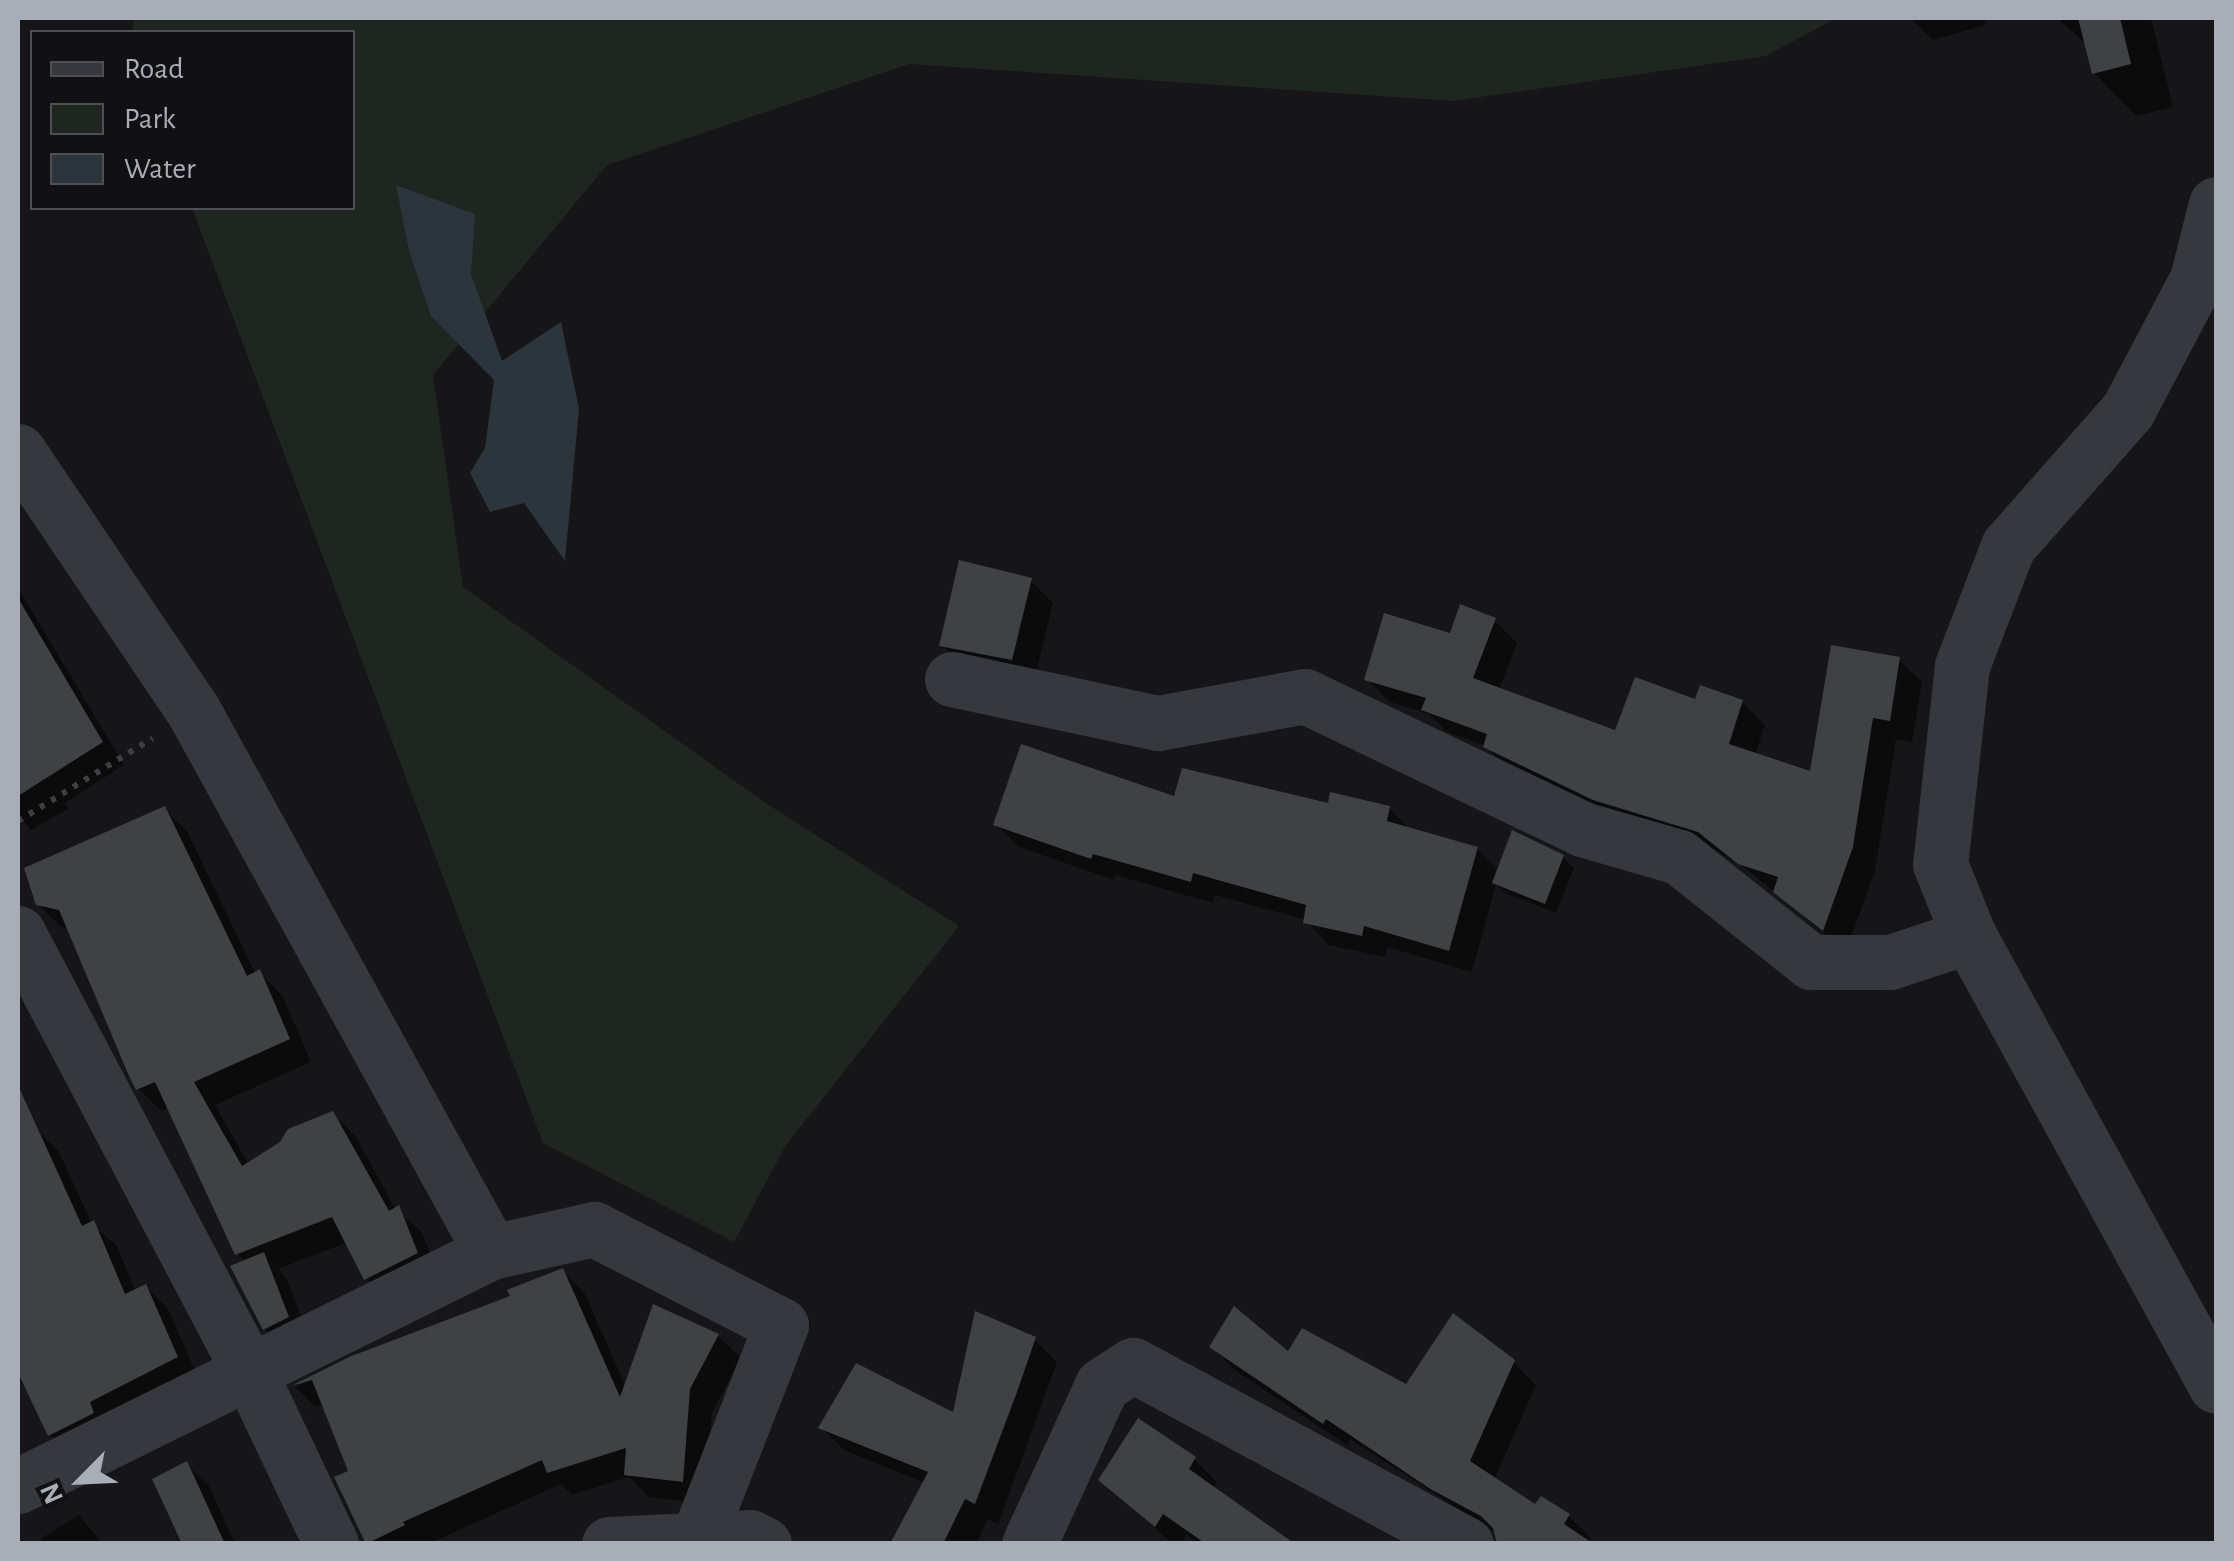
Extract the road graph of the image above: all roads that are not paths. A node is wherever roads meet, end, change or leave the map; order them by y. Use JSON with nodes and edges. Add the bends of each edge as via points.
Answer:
{"nodes":[{"id":1,"x":2216,"y":204,"type":"edge"},
{"id":2,"x":18,"y":451,"type":"edge"},
{"id":3,"x":952,"y":679,"type":"dead end"},
{"id":4,"x":18,"y":933,"type":"edge"},
{"id":5,"x":1969,"y":936,"type":"junction"},
{"id":6,"x":491,"y":1252,"type":"junction"},
{"id":7,"x":248,"y":1370,"type":"junction"},
{"id":8,"x":2216,"y":1386,"type":"edge"},
{"id":9,"x":18,"y":1486,"type":"edge"},
{"id":10,"x":697,"y":1540,"type":"junction"},
{"id":11,"x":332,"y":1544,"type":"edge"},
{"id":12,"x":609,"y":1544,"type":"edge"},
{"id":13,"x":764,"y":1544,"type":"edge"},
{"id":14,"x":1029,"y":1544,"type":"edge"},
{"id":15,"x":1466,"y":1544,"type":"edge"}],
"edges":[{"from":1,"to":5,"type":"street","via":[[2198,280],[2128,410],[2008,546],[1962,666],[1940,864]]},
{"from":2,"to":6,"type":"street","via":[[194,712]]},
{"from":3,"to":5,"type":"street","via":[[1158,723],[1306,696],[1582,829],[1679,857],[1811,962],[1890,962]]},
{"from":4,"to":7,"type":"street"},
{"from":5,"to":8,"type":"street"},
{"from":6,"to":7,"type":"street"},
{"from":6,"to":10,"type":"street","via":[[594,1229],[780,1325]]},
{"from":7,"to":9,"type":"street"},
{"from":7,"to":11,"type":"street"},
{"from":10,"to":12,"type":"street"},
{"from":10,"to":13,"type":"street","via":[[750,1538]]},
{"from":14,"to":15,"type":"street","via":[[1102,1385],[1132,1365]]}]}
